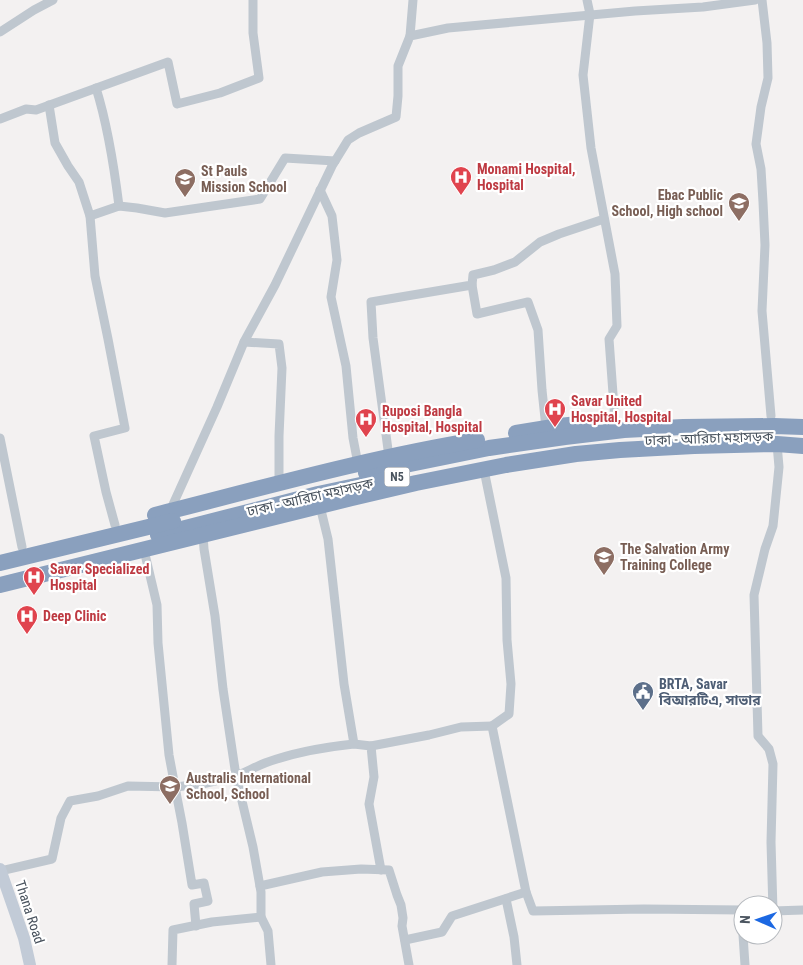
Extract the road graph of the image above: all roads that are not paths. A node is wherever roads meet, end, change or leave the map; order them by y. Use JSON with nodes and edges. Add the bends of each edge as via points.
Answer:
{"nodes":[{"id":1,"x":253,"y":0,"type":"edge"},
{"id":2,"x":413,"y":0,"type":"edge"},
{"id":3,"x":587,"y":0,"type":"edge"},
{"id":4,"x":755,"y":0,"type":"edge"},
{"id":5,"x":762,"y":0,"type":"edge"},
{"id":6,"x":47,"y":1,"type":"edge"},
{"id":7,"x":590,"y":14,"type":"junction"},
{"id":8,"x":0,"y":32,"type":"edge"},
{"id":9,"x":410,"y":36,"type":"junction"},
{"id":10,"x":96,"y":88,"type":"junction"},
{"id":11,"x":49,"y":105,"type":"junction"},
{"id":12,"x":0,"y":119,"type":"edge"},
{"id":13,"x":335,"y":161,"type":"junction"},
{"id":14,"x":320,"y":190,"type":"junction"},
{"id":15,"x":119,"y":206,"type":"junction"},
{"id":16,"x":90,"y":216,"type":"junction"},
{"id":17,"x":604,"y":219,"type":"junction"},
{"id":18,"x":472,"y":285,"type":"junction"},
{"id":19,"x":244,"y":342,"type":"junction"},
{"id":20,"x":771,"y":416,"type":"junction"},
{"id":21,"x":803,"y":416,"type":"edge"},
{"id":22,"x":615,"y":421,"type":"junction"},
{"id":23,"x":803,"y":427,"type":"edge"},
{"id":24,"x":546,"y":428,"type":"junction"},
{"id":25,"x":803,"y":437,"type":"edge"},
{"id":26,"x":0,"y":438,"type":"edge"},
{"id":27,"x":778,"y":444,"type":"junction"},
{"id":28,"x":803,"y":446,"type":"edge"},
{"id":29,"x":389,"y":457,"type":"junction"},
{"id":30,"x":358,"y":464,"type":"junction"},
{"id":31,"x":484,"y":470,"type":"junction"},
{"id":32,"x":279,"y":483,"type":"junction"},
{"id":33,"x":320,"y":506,"type":"junction"},
{"id":34,"x":170,"y":511,"type":"junction"},
{"id":35,"x":115,"y":525,"type":"junction"},
{"id":36,"x":203,"y":535,"type":"junction"},
{"id":37,"x":22,"y":548,"type":"junction"},
{"id":38,"x":144,"y":550,"type":"junction"},
{"id":39,"x":0,"y":553,"type":"edge"},
{"id":40,"x":0,"y":563,"type":"edge"},
{"id":41,"x":0,"y":574,"type":"edge"},
{"id":42,"x":0,"y":585,"type":"edge"},
{"id":43,"x":492,"y":726,"type":"junction"},
{"id":44,"x":354,"y":744,"type":"junction"},
{"id":45,"x":371,"y":746,"type":"junction"},
{"id":46,"x":236,"y":776,"type":"junction"},
{"id":47,"x":175,"y":787,"type":"junction"},
{"id":48,"x":0,"y":870,"type":"edge"},
{"id":49,"x":381,"y":870,"type":"junction"},
{"id":50,"x":260,"y":886,"type":"junction"},
{"id":51,"x":526,"y":892,"type":"junction"},
{"id":52,"x":773,"y":895,"type":"edge"},
{"id":53,"x":506,"y":899,"type":"junction"},
{"id":54,"x":733,"y":910,"type":"edge"},
{"id":55,"x":803,"y":910,"type":"edge"},
{"id":56,"x":783,"y":911,"type":"edge"},
{"id":57,"x":261,"y":917,"type":"junction"},
{"id":58,"x":196,"y":926,"type":"junction"},
{"id":59,"x":405,"y":940,"type":"junction"},
{"id":60,"x":744,"y":945,"type":"edge"},
{"id":61,"x":30,"y":965,"type":"edge"},
{"id":62,"x":172,"y":965,"type":"edge"},
{"id":63,"x":271,"y":965,"type":"edge"},
{"id":64,"x":409,"y":965,"type":"edge"},
{"id":65,"x":517,"y":965,"type":"edge"},
{"id":66,"x":746,"y":965,"type":"edge"}],
"edges":[{"from":1,"to":10,"type":"street","via":[[253,34],[259,78],[220,93],[177,104],[168,62]]},
{"from":2,"to":9,"type":"street"},
{"from":3,"to":7,"type":"street"},
{"from":4,"to":7,"type":"street","via":[[703,7]]},
{"from":5,"to":20,"type":"street","via":[[768,78],[756,144],[763,202],[762,311]]},
{"from":6,"to":8,"type":"street"},
{"from":7,"to":9,"type":"street","via":[[448,28]]},
{"from":7,"to":17,"type":"street","via":[[583,75],[591,148]]},
{"from":9,"to":13,"type":"street","via":[[398,66],[396,118],[348,140]]},
{"from":10,"to":11,"type":"street"},
{"from":10,"to":15,"type":"street","via":[[104,112]]},
{"from":11,"to":12,"type":"street"},
{"from":11,"to":16,"type":"street","via":[[55,143],[79,182]]},
{"from":13,"to":14,"type":"street"},
{"from":13,"to":15,"type":"street","via":[[285,158],[260,199],[165,213]]},
{"from":14,"to":19,"type":"street"},
{"from":14,"to":30,"type":"street","via":[[332,216],[336,260],[331,297],[346,366]]},
{"from":15,"to":16,"type":"street"},
{"from":16,"to":35,"type":"street","via":[[95,276],[125,428],[94,436]]},
{"from":17,"to":18,"type":"street","via":[[540,242],[515,262],[473,275]]},
{"from":17,"to":22,"type":"street","via":[[615,274],[616,326],[609,338]]},
{"from":18,"to":24,"type":"street","via":[[477,314],[528,302],[538,330]]},
{"from":18,"to":29,"type":"street","via":[[371,302]]},
{"from":19,"to":32,"type":"street","via":[[279,344],[282,368]]},
{"from":19,"to":34,"type":"street"},
{"from":20,"to":21,"type":"highway"},
{"from":20,"to":22,"type":"highway"},
{"from":22,"to":24,"type":"highway"},
{"from":23,"to":40,"type":"highway","name":"ঢাকা - আরিচা মহাসড়ক","number":"N5","via":[[683,426],[624,430],[489,448],[303,486]]},
{"from":24,"to":29,"type":"highway"},
{"from":25,"to":41,"type":"highway","name":"ঢাকা - আরিচা মহাসড়ক","number":"N5","via":[[706,436],[614,441],[482,459],[318,494]]},
{"from":26,"to":37,"type":"street"},
{"from":27,"to":28,"type":"highway"},
{"from":27,"to":31,"type":"highway","via":[[620,450]]},
{"from":27,"to":52,"type":"street","via":[[773,526],[754,595],[758,736],[769,749],[773,764]]},
{"from":29,"to":30,"type":"highway"},
{"from":30,"to":32,"type":"highway"},
{"from":31,"to":33,"type":"highway"},
{"from":31,"to":43,"type":"street","via":[[506,578],[511,684],[509,714]]},
{"from":32,"to":34,"type":"highway"},
{"from":33,"to":36,"type":"highway"},
{"from":33,"to":44,"type":"street","via":[[328,538]]},
{"from":34,"to":35,"type":"highway"},
{"from":35,"to":37,"type":"highway"},
{"from":36,"to":38,"type":"highway"},
{"from":36,"to":46,"type":"street"},
{"from":37,"to":39,"type":"highway"},
{"from":38,"to":42,"type":"highway"},
{"from":38,"to":47,"type":"street","via":[[157,605],[169,756]]},
{"from":43,"to":45,"type":"street","via":[[461,727]]},
{"from":43,"to":51,"type":"street"},
{"from":44,"to":45,"type":"street"},
{"from":44,"to":46,"type":"street","via":[[266,763]]},
{"from":45,"to":49,"type":"street","via":[[374,777],[369,804]]},
{"from":46,"to":47,"type":"street"},
{"from":46,"to":50,"type":"street"},
{"from":47,"to":48,"type":"street","via":[[128,786],[70,801],[61,818],[52,859]]},
{"from":47,"to":58,"type":"street","via":[[192,885],[204,882],[208,901],[194,904]]},
{"from":48,"to":61,"type":"street","name":"Thana Road"},
{"from":49,"to":50,"type":"street","via":[[322,872]]},
{"from":49,"to":59,"type":"street","via":[[389,870],[393,881],[401,905]]},
{"from":50,"to":57,"type":"street"},
{"from":51,"to":53,"type":"street"},
{"from":51,"to":54,"type":"street","via":[[533,912]]},
{"from":53,"to":59,"type":"street","via":[[452,916],[442,932]]},
{"from":53,"to":65,"type":"street"},
{"from":55,"to":56,"type":"street"},
{"from":57,"to":58,"type":"street"},
{"from":57,"to":63,"type":"street","via":[[268,931]]},
{"from":58,"to":62,"type":"street","via":[[172,930]]},
{"from":59,"to":64,"type":"street"},
{"from":60,"to":66,"type":"street"}]}
